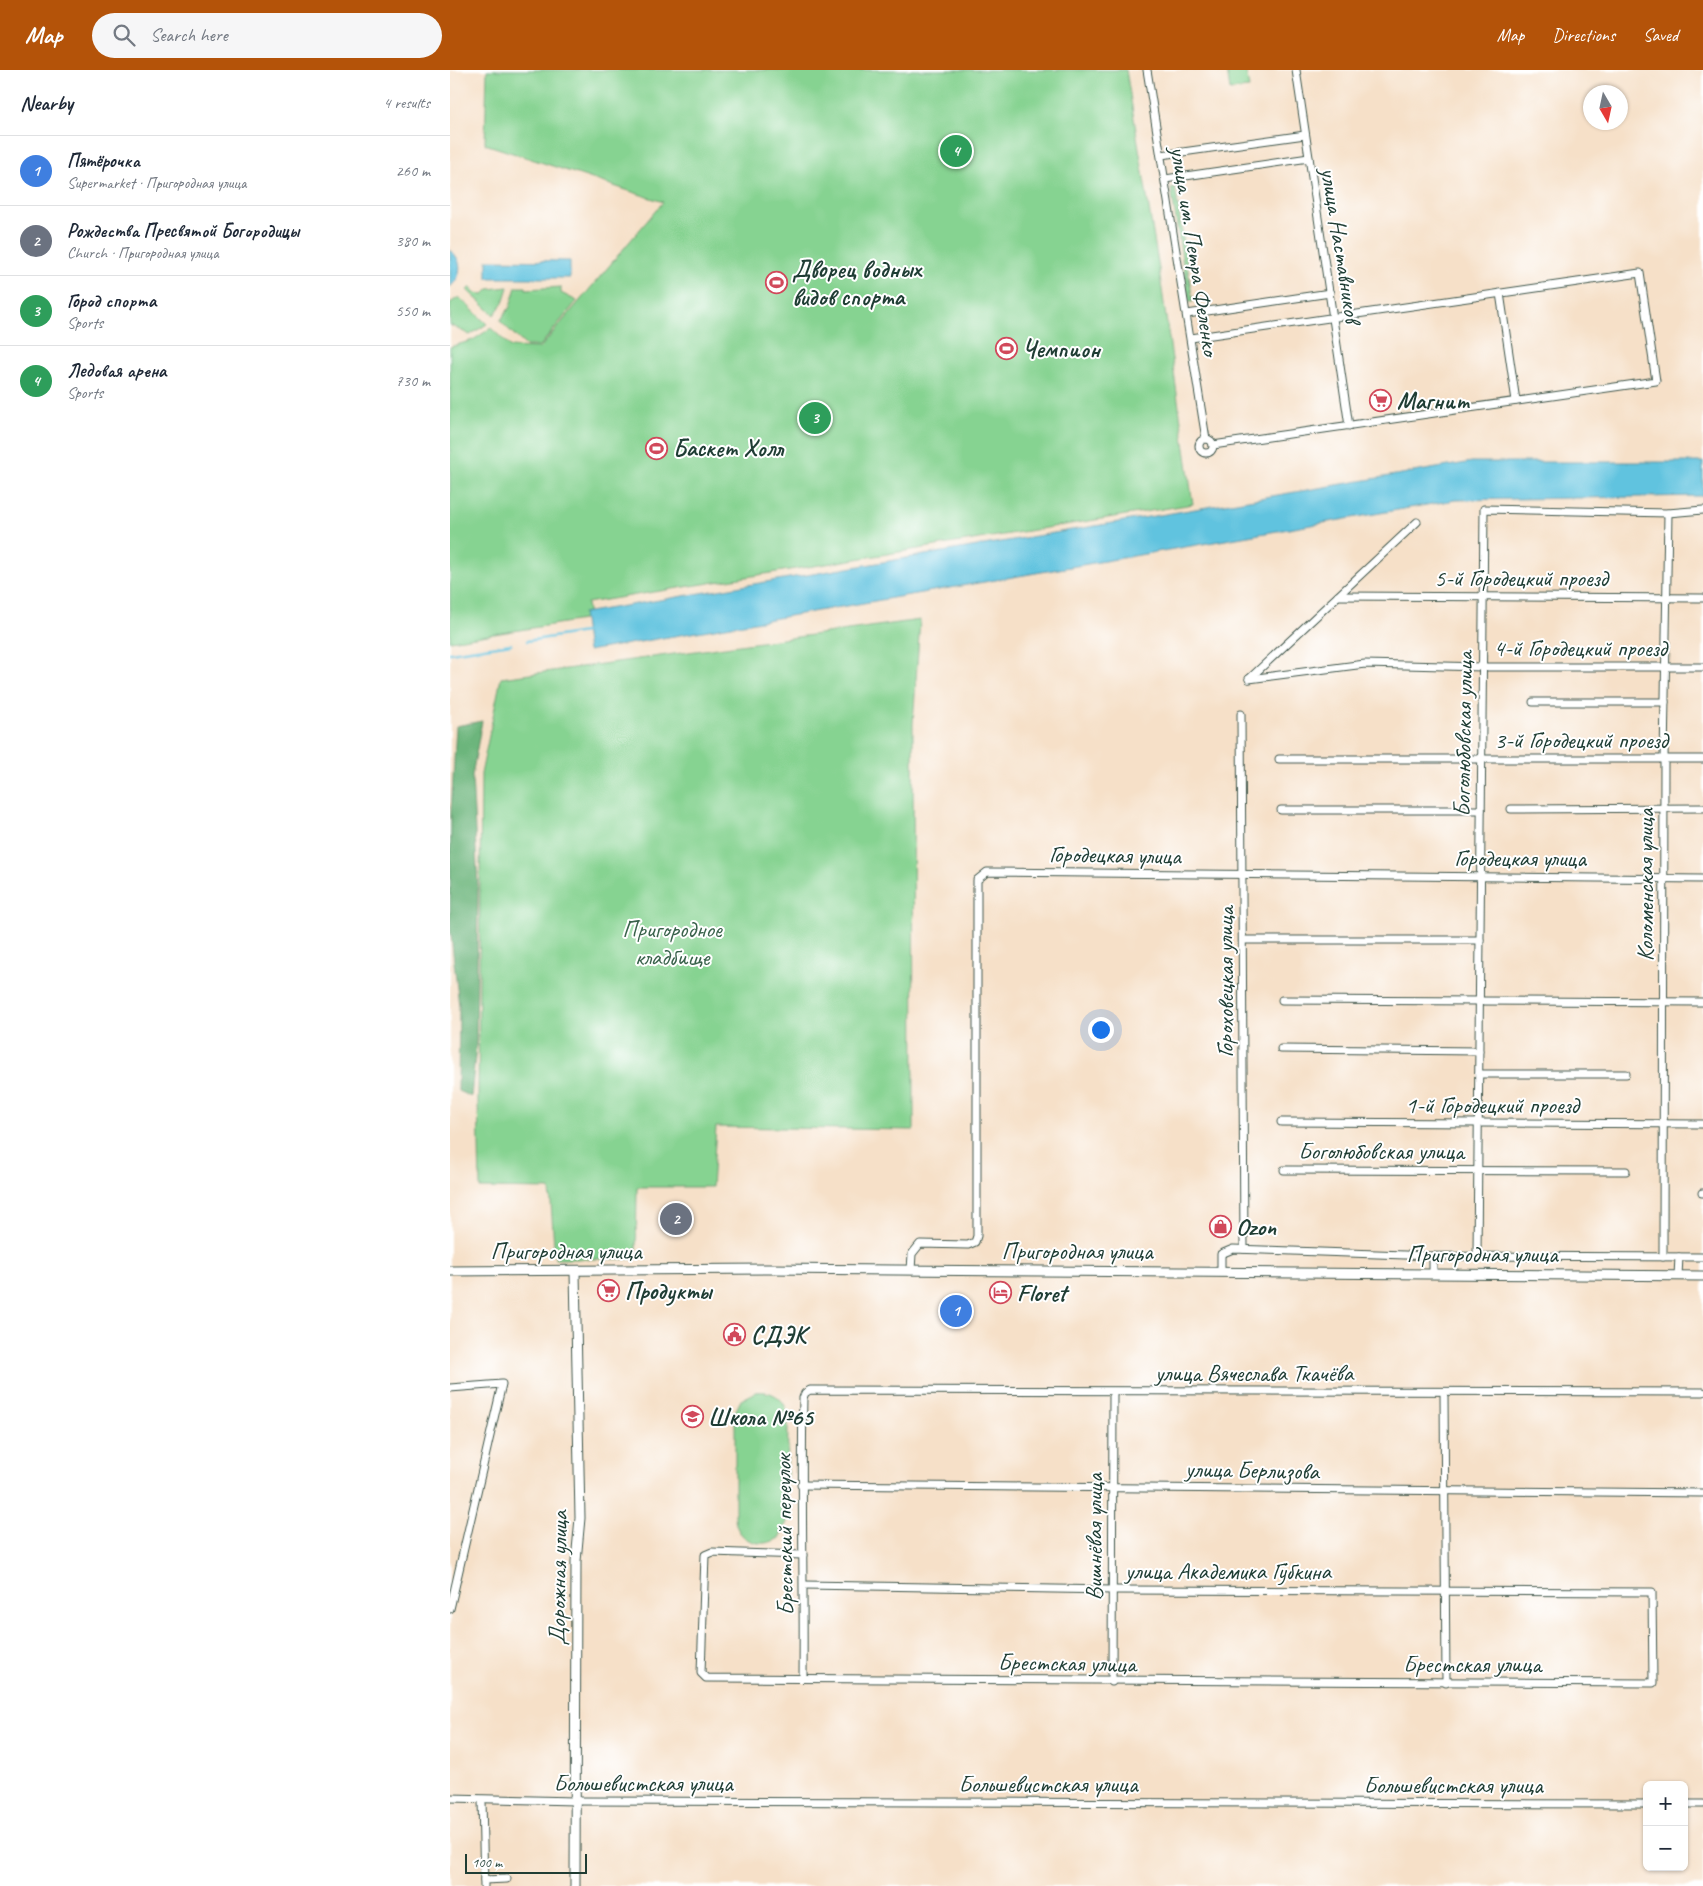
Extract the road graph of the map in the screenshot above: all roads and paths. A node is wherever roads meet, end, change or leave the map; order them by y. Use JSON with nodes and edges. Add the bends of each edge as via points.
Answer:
{"nodes":[{"id":1,"x":1147,"y":70,"type":"edge"},
{"id":2,"x":1296,"y":70,"type":"edge"},
{"id":3,"x":1305,"y":135,"type":"junction"},
{"id":4,"x":1161,"y":155,"type":"junction"},
{"id":5,"x":1309,"y":158,"type":"junction"},
{"id":6,"x":1165,"y":179,"type":"junction"},
{"id":7,"x":1330,"y":293,"type":"junction"},
{"id":8,"x":1500,"y":293,"type":"junction"},
{"id":9,"x":1187,"y":314,"type":"junction"},
{"id":10,"x":1334,"y":317,"type":"junction"},
{"id":11,"x":1191,"y":338,"type":"junction"},
{"id":12,"x":1516,"y":401,"type":"junction"},
{"id":13,"x":1349,"y":426,"type":"junction"},
{"id":14,"x":1206,"y":439,"type":"junction"},
{"id":15,"x":1213,"y":445,"type":"junction"},
{"id":16,"x":1703,"y":510,"type":"edge"},
{"id":17,"x":1668,"y":513,"type":"junction"},
{"id":18,"x":1417,"y":522,"type":"dead end"},
{"id":19,"x":1338,"y":596,"type":"junction"},
{"id":20,"x":1483,"y":596,"type":"junction"},
{"id":21,"x":1667,"y":598,"type":"junction"},
{"id":22,"x":1703,"y":598,"type":"edge"},
{"id":23,"x":1482,"y":667,"type":"junction"},
{"id":24,"x":1665,"y":667,"type":"junction"},
{"id":25,"x":1703,"y":667,"type":"edge"},
{"id":26,"x":1533,"y":702,"type":"dead end"},
{"id":27,"x":1665,"y":702,"type":"junction"},
{"id":28,"x":1241,"y":714,"type":"dead end"},
{"id":29,"x":1279,"y":759,"type":"dead end"},
{"id":30,"x":1482,"y":759,"type":"junction"},
{"id":31,"x":1664,"y":759,"type":"junction"},
{"id":32,"x":1703,"y":759,"type":"edge"},
{"id":33,"x":1664,"y":808,"type":"junction"},
{"id":34,"x":1703,"y":808,"type":"edge"},
{"id":35,"x":1511,"y":809,"type":"dead end"},
{"id":36,"x":1281,"y":810,"type":"dead end"},
{"id":37,"x":1481,"y":810,"type":"junction"},
{"id":38,"x":1243,"y":875,"type":"junction"},
{"id":39,"x":1480,"y":876,"type":"junction"},
{"id":40,"x":1664,"y":878,"type":"junction"},
{"id":41,"x":1703,"y":879,"type":"edge"},
{"id":42,"x":1243,"y":940,"type":"junction"},
{"id":43,"x":1480,"y":940,"type":"junction"},
{"id":44,"x":1282,"y":1000,"type":"dead end"},
{"id":45,"x":1479,"y":1000,"type":"junction"},
{"id":46,"x":1664,"y":1002,"type":"junction"},
{"id":47,"x":1703,"y":1002,"type":"edge"},
{"id":48,"x":1281,"y":1049,"type":"dead end"},
{"id":49,"x":1479,"y":1051,"type":"junction"},
{"id":50,"x":1478,"y":1074,"type":"junction"},
{"id":51,"x":1626,"y":1074,"type":"dead end"},
{"id":52,"x":1281,"y":1122,"type":"dead end"},
{"id":53,"x":1478,"y":1124,"type":"junction"},
{"id":54,"x":1664,"y":1124,"type":"junction"},
{"id":55,"x":1703,"y":1124,"type":"edge"},
{"id":56,"x":1478,"y":1169,"type":"junction"},
{"id":57,"x":1284,"y":1170,"type":"dead end"},
{"id":58,"x":1626,"y":1171,"type":"dead end"},
{"id":59,"x":1244,"y":1249,"type":"junction"},
{"id":60,"x":1433,"y":1256,"type":"junction"},
{"id":61,"x":1477,"y":1256,"type":"junction"},
{"id":62,"x":1663,"y":1257,"type":"junction"},
{"id":63,"x":1679,"y":1257,"type":"junction"},
{"id":64,"x":1703,"y":1257,"type":"edge"},
{"id":65,"x":912,"y":1270,"type":"junction"},
{"id":66,"x":450,"y":1271,"type":"edge"},
{"id":67,"x":575,"y":1272,"type":"junction"},
{"id":68,"x":1220,"y":1272,"type":"junction"},
{"id":69,"x":1433,"y":1274,"type":"junction"},
{"id":70,"x":1678,"y":1276,"type":"junction"},
{"id":71,"x":1703,"y":1276,"type":"edge"},
{"id":72,"x":450,"y":1388,"type":"edge"},
{"id":73,"x":1113,"y":1392,"type":"junction"},
{"id":74,"x":1703,"y":1392,"type":"edge"},
{"id":75,"x":805,"y":1393,"type":"joint"},
{"id":76,"x":1444,"y":1393,"type":"junction"},
{"id":77,"x":801,"y":1484,"type":"junction"},
{"id":78,"x":1112,"y":1486,"type":"junction"},
{"id":79,"x":1445,"y":1492,"type":"junction"},
{"id":80,"x":1703,"y":1493,"type":"edge"},
{"id":81,"x":803,"y":1555,"type":"junction"},
{"id":82,"x":804,"y":1585,"type":"junction"},
{"id":83,"x":1113,"y":1590,"type":"junction"},
{"id":84,"x":1445,"y":1590,"type":"junction"},
{"id":85,"x":450,"y":1610,"type":"edge"},
{"id":86,"x":803,"y":1678,"type":"junction"},
{"id":87,"x":1112,"y":1682,"type":"junction"},
{"id":88,"x":1446,"y":1683,"type":"junction"},
{"id":89,"x":1653,"y":1683,"type":"joint"},
{"id":90,"x":450,"y":1798,"type":"edge"},
{"id":91,"x":482,"y":1800,"type":"junction"},
{"id":92,"x":575,"y":1801,"type":"junction"},
{"id":93,"x":1643,"y":1804,"type":"edge"},
{"id":94,"x":1688,"y":1804,"type":"edge"},
{"id":95,"x":1703,"y":1804,"type":"edge"},
{"id":96,"x":507,"y":1879,"type":"dead end"},
{"id":97,"x":484,"y":1883,"type":"edge"},
{"id":98,"x":572,"y":1884,"type":"edge"}],
"edges":[{"from":1,"to":4,"type":"street","name":"улица им. Петра Феленко"},
{"from":2,"to":3,"type":"street","name":"улица Наставников"},
{"from":3,"to":4,"type":"street"},
{"from":3,"to":5,"type":"street","name":"улица Наставников"},
{"from":4,"to":6,"type":"street","name":"улица им. Петра Феленко"},
{"from":5,"to":6,"type":"street"},
{"from":5,"to":7,"type":"street","name":"улица Наставников"},
{"from":6,"to":9,"type":"street","name":"улица им. Петра Феленко"},
{"from":7,"to":9,"type":"street"},
{"from":7,"to":10,"type":"street","name":"улица Наставников"},
{"from":8,"to":10,"type":"street"},
{"from":8,"to":12,"type":"street"},
{"from":8,"to":12,"type":"street","via":[[1640,273],[1656,381]]},
{"from":9,"to":11,"type":"street","name":"улица им. Петра Феленко"},
{"from":10,"to":11,"type":"street"},
{"from":10,"to":13,"type":"street","name":"улица Наставников"},
{"from":11,"to":14,"type":"street","name":"улица им. Петра Феленко"},
{"from":12,"to":13,"type":"street"},
{"from":13,"to":15,"type":"street"},
{"from":14,"to":15,"type":"street"},
{"from":14,"to":15,"type":"street","via":[[1199,444],[1202,452],[1210,452]]},
{"from":16,"to":17,"type":"street"},
{"from":17,"to":20,"type":"street","name":"Боголюбовская улица","via":[[1484,509]]},
{"from":17,"to":21,"type":"street","name":"Коломенская улица"},
{"from":18,"to":19,"type":"street"},
{"from":19,"to":20,"type":"street","name":"5-й Городецкий проезд"},
{"from":19,"to":23,"type":"street","name":"4-й Городецкий проезд","via":[[1249,679],[1364,664]]},
{"from":20,"to":21,"type":"street","name":"5-й Городецкий проезд"},
{"from":20,"to":23,"type":"street","name":"Боголюбовская улица"},
{"from":21,"to":22,"type":"street","name":"5-й Городецкий проезд"},
{"from":21,"to":24,"type":"street","name":"Коломенская улица"},
{"from":23,"to":24,"type":"street","name":"4-й Городецкий проезд"},
{"from":23,"to":30,"type":"street","name":"Боголюбовская улица"},
{"from":24,"to":25,"type":"street","name":"4-й Городецкий проезд"},
{"from":24,"to":27,"type":"street","name":"Коломенская улица"},
{"from":26,"to":27,"type":"street"},
{"from":27,"to":31,"type":"street","name":"Коломенская улица"},
{"from":28,"to":38,"type":"street","name":"Гороховецкая улица"},
{"from":29,"to":30,"type":"street","name":"3-й Городецкий проезд"},
{"from":30,"to":31,"type":"street","name":"3-й Городецкий проезд"},
{"from":30,"to":37,"type":"street","name":"Боголюбовская улица"},
{"from":31,"to":32,"type":"street","name":"3-й Городецкий проезд"},
{"from":31,"to":33,"type":"street","name":"Коломенская улица"},
{"from":33,"to":34,"type":"street"},
{"from":33,"to":35,"type":"street"},
{"from":33,"to":40,"type":"street","name":"Коломенская улица"},
{"from":36,"to":37,"type":"street"},
{"from":37,"to":39,"type":"street","name":"Боголюбовская улица"},
{"from":38,"to":39,"type":"street","name":"Городецкая улица"},
{"from":38,"to":42,"type":"street","name":"Гороховецкая улица"},
{"from":38,"to":65,"type":"street","name":"Городецкая улица","via":[[987,872],[981,875],[977,880],[977,1236],[975,1242],[968,1245],[920,1244],[912,1254]]},
{"from":39,"to":40,"type":"street","name":"Городецкая улица"},
{"from":39,"to":43,"type":"street","name":"Боголюбовская улица"},
{"from":40,"to":41,"type":"street","name":"Городецкая улица"},
{"from":40,"to":46,"type":"street","name":"Коломенская улица"},
{"from":42,"to":43,"type":"street"},
{"from":42,"to":59,"type":"street","name":"Гороховецкая улица"},
{"from":43,"to":45,"type":"street","name":"Боголюбовская улица"},
{"from":44,"to":45,"type":"street"},
{"from":45,"to":46,"type":"street"},
{"from":45,"to":49,"type":"street","name":"Боголюбовская улица"},
{"from":46,"to":47,"type":"street"},
{"from":46,"to":54,"type":"street","name":"Коломенская улица"},
{"from":48,"to":49,"type":"street"},
{"from":49,"to":50,"type":"street","name":"Боголюбовская улица"},
{"from":50,"to":51,"type":"street"},
{"from":50,"to":53,"type":"street","name":"Боголюбовская улица"},
{"from":52,"to":53,"type":"street","name":"1-й Городецкий проезд"},
{"from":53,"to":54,"type":"street","name":"1-й Городецкий проезд"},
{"from":53,"to":56,"type":"street","name":"Боголюбовская улица"},
{"from":54,"to":55,"type":"street","name":"1-й Городецкий проезд"},
{"from":54,"to":62,"type":"street","name":"Коломенская улица"},
{"from":56,"to":57,"type":"street","name":"Боголюбовская улица"},
{"from":56,"to":58,"type":"street","name":"Боголюбовская улица"},
{"from":56,"to":61,"type":"street","name":"Боголюбовская улица"},
{"from":59,"to":60,"type":"street"},
{"from":59,"to":68,"type":"street","via":[[1221,1254]]},
{"from":60,"to":61,"type":"street"},
{"from":60,"to":69,"type":"street"},
{"from":61,"to":62,"type":"street"},
{"from":62,"to":63,"type":"street"},
{"from":63,"to":64,"type":"street"},
{"from":63,"to":70,"type":"street"},
{"from":65,"to":67,"type":"street","name":"Пригородная улица"},
{"from":65,"to":68,"type":"street","name":"Пригородная улица"},
{"from":66,"to":67,"type":"street","name":"Пригородная улица"},
{"from":67,"to":92,"type":"street","name":"Дорожная улица","via":[[580,1518],[576,1561]]},
{"from":68,"to":69,"type":"street","name":"Пригородная улица"},
{"from":69,"to":70,"type":"street","name":"Пригородная улица"},
{"from":70,"to":71,"type":"street","name":"Пригородная улица"},
{"from":72,"to":85,"type":"street","via":[[502,1384]]},
{"from":73,"to":75,"type":"street","name":"улица Вячеслава Ткачёва","via":[[810,1390]]},
{"from":73,"to":76,"type":"street","name":"улица Вячеслава Ткачёва"},
{"from":73,"to":78,"type":"street","name":"Вишнёвая улица"},
{"from":74,"to":76,"type":"street","name":"улица Вячеслава Ткачёва"},
{"from":75,"to":77,"type":"street","name":"Брестский переулок"},
{"from":76,"to":79,"type":"street"},
{"from":77,"to":78,"type":"street","name":"улица Берлизова"},
{"from":77,"to":81,"type":"street","name":"Брестский переулок"},
{"from":78,"to":79,"type":"street","name":"улица Берлизова"},
{"from":78,"to":83,"type":"street","name":"Вишнёвая улица"},
{"from":79,"to":80,"type":"street","name":"улица Берлизова"},
{"from":79,"to":84,"type":"street"},
{"from":81,"to":82,"type":"street","name":"Брестский переулок"},
{"from":81,"to":86,"type":"street","name":"Брестская улица","via":[[712,1552],[705,1555],[701,1673],[706,1678]]},
{"from":82,"to":83,"type":"street","name":"улица Академика Губкина"},
{"from":82,"to":86,"type":"street","name":"Брестский переулок"},
{"from":83,"to":84,"type":"street","name":"улица Академика Губкина"},
{"from":83,"to":87,"type":"street","name":"Вишнёвая улица"},
{"from":84,"to":88,"type":"street"},
{"from":84,"to":89,"type":"street","name":"улица Академика Губкина","via":[[1652,1592]]},
{"from":86,"to":87,"type":"street","name":"Брестская улица"},
{"from":87,"to":88,"type":"street","name":"Брестская улица"},
{"from":88,"to":89,"type":"street","name":"Брестская улица"},
{"from":90,"to":91,"type":"street","name":"Большевистская улица"},
{"from":91,"to":92,"type":"street","name":"Большевистская улица"},
{"from":91,"to":97,"type":"street"},
{"from":92,"to":93,"type":"street","name":"Большевистская улица"},
{"from":92,"to":98,"type":"street","name":"Дорожная улица"},
{"from":94,"to":95,"type":"street"},
{"from":96,"to":97,"type":"street"}]}
